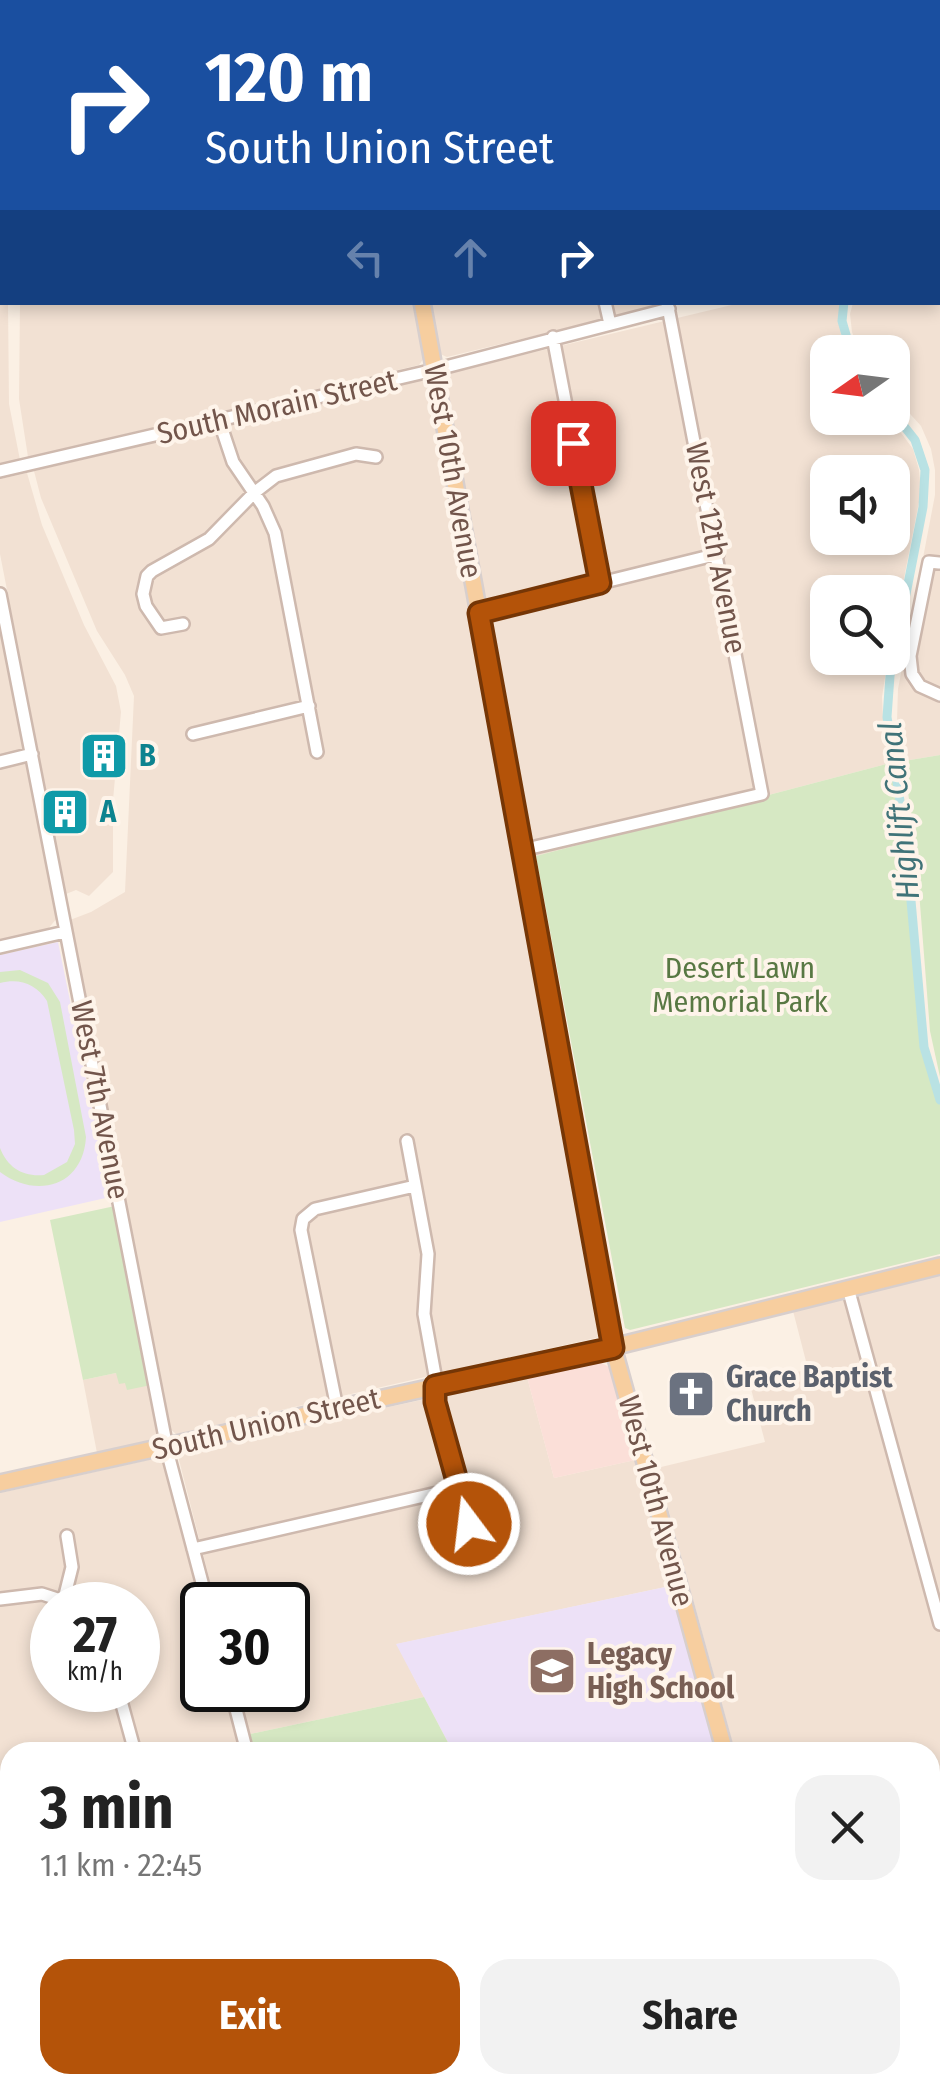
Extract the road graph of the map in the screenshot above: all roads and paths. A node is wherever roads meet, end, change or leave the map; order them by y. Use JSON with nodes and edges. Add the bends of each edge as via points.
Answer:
{"nodes":[{"id":1,"x":423,"y":305,"type":"edge"},
{"id":2,"x":606,"y":305,"type":"edge"},
{"id":3,"x":668,"y":306,"type":"edge"},
{"id":4,"x":610,"y":324,"type":"junction"},
{"id":5,"x":553,"y":337,"type":"junction"},
{"id":6,"x":434,"y":370,"type":"junction"},
{"id":7,"x":219,"y":420,"type":"junction"},
{"id":8,"x":376,"y":457,"type":"dead end"},
{"id":9,"x":0,"y":472,"type":"edge"},
{"id":10,"x":254,"y":493,"type":"junction"},
{"id":11,"x":718,"y":554,"type":"junction"},
{"id":12,"x":938,"y":564,"type":"edge"},
{"id":13,"x":600,"y":583,"type":"junction"},
{"id":14,"x":0,"y":594,"type":"edge"},
{"id":15,"x":479,"y":613,"type":"junction"},
{"id":16,"x":183,"y":624,"type":"dead end"},
{"id":17,"x":940,"y":695,"type":"edge"},
{"id":18,"x":309,"y":706,"type":"junction"},
{"id":19,"x":193,"y":734,"type":"dead end"},
{"id":20,"x":317,"y":752,"type":"dead end"},
{"id":21,"x":32,"y":754,"type":"junction"},
{"id":22,"x":0,"y":762,"type":"edge"},
{"id":23,"x":522,"y":850,"type":"junction"},
{"id":24,"x":66,"y":932,"type":"junction"},
{"id":25,"x":0,"y":947,"type":"edge"},
{"id":26,"x":407,"y":1142,"type":"dead end"},
{"id":27,"x":415,"y":1186,"type":"junction"},
{"id":28,"x":940,"y":1266,"type":"edge"},
{"id":29,"x":848,"y":1288,"type":"junction"},
{"id":30,"x":613,"y":1348,"type":"junction"},
{"id":31,"x":435,"y":1386,"type":"junction"},
{"id":32,"x":336,"y":1408,"type":"junction"},
{"id":33,"x":167,"y":1446,"type":"junction"},
{"id":34,"x":0,"y":1484,"type":"edge"},
{"id":35,"x":459,"y":1488,"type":"junction"},
{"id":36,"x":67,"y":1536,"type":"dead end"},
{"id":37,"x":194,"y":1549,"type":"junction"},
{"id":38,"x":478,"y":1561,"type":"dead end"},
{"id":39,"x":71,"y":1582,"type":"edge"},
{"id":40,"x":202,"y":1582,"type":"edge"},
{"id":41,"x":30,"y":1593,"type":"edge"},
{"id":42,"x":0,"y":1599,"type":"edge"},
{"id":43,"x":940,"y":1624,"type":"edge"},
{"id":44,"x":124,"y":1712,"type":"edge"},
{"id":45,"x":237,"y":1712,"type":"edge"},
{"id":46,"x":132,"y":1742,"type":"edge"},
{"id":47,"x":244,"y":1742,"type":"edge"},
{"id":48,"x":722,"y":1742,"type":"edge"}],
"edges":[{"from":1,"to":6,"type":"main road","name":"West 10th Avenue"},
{"from":2,"to":4,"type":"street"},
{"from":3,"to":4,"type":"street","name":"South Morain Street"},
{"from":3,"to":11,"type":"street","name":"West 12th Avenue"},
{"from":4,"to":5,"type":"street","name":"South Morain Street"},
{"from":5,"to":6,"type":"street","name":"South Morain Street"},
{"from":5,"to":13,"type":"street"},
{"from":6,"to":7,"type":"street","name":"South Morain Street"},
{"from":6,"to":15,"type":"main road","name":"West 10th Avenue"},
{"from":7,"to":9,"type":"street","name":"South Morain Street"},
{"from":7,"to":10,"type":"street","via":[[233,462]]},
{"from":8,"to":10,"type":"street","via":[[356,454],[292,470]]},
{"from":10,"to":16,"type":"street","via":[[217,532],[146,576],[144,600],[158,624]]},
{"from":10,"to":18,"type":"street","via":[[276,533]]},
{"from":11,"to":13,"type":"street"},
{"from":11,"to":23,"type":"street","name":"West 12th Avenue","via":[[762,794]]},
{"from":12,"to":17,"type":"street","via":[[929,562],[910,662],[920,686]]},
{"from":13,"to":15,"type":"street"},
{"from":14,"to":21,"type":"street","name":"West 7th Avenue"},
{"from":15,"to":23,"type":"main road","name":"West 10th Avenue"},
{"from":18,"to":19,"type":"street"},
{"from":18,"to":20,"type":"street"},
{"from":21,"to":22,"type":"street"},
{"from":21,"to":24,"type":"street","name":"West 7th Avenue"},
{"from":23,"to":30,"type":"main road","name":"West 10th Avenue"},
{"from":24,"to":25,"type":"street"},
{"from":24,"to":33,"type":"street","name":"West 7th Avenue"},
{"from":26,"to":27,"type":"street"},
{"from":27,"to":31,"type":"street","via":[[428,1254],[424,1314]]},
{"from":27,"to":32,"type":"street","via":[[305,1216],[301,1230]]},
{"from":28,"to":29,"type":"main road","name":"South Union Street"},
{"from":29,"to":30,"type":"main road","name":"South Union Street"},
{"from":29,"to":43,"type":"street"},
{"from":30,"to":31,"type":"main road","name":"South Union Street"},
{"from":30,"to":48,"type":"main road","name":"West 10th Avenue"},
{"from":31,"to":32,"type":"main road","name":"South Union Street"},
{"from":31,"to":35,"type":"street"},
{"from":32,"to":33,"type":"main road","name":"South Union Street"},
{"from":33,"to":34,"type":"main road","name":"South Union Street"},
{"from":33,"to":37,"type":"street","name":"West 7th Avenue"},
{"from":35,"to":37,"type":"street"},
{"from":35,"to":38,"type":"street"},
{"from":36,"to":39,"type":"street"},
{"from":37,"to":40,"type":"street","name":"West 7th Avenue"},
{"from":41,"to":42,"type":"street"},
{"from":44,"to":46,"type":"street"},
{"from":45,"to":47,"type":"street"}]}
